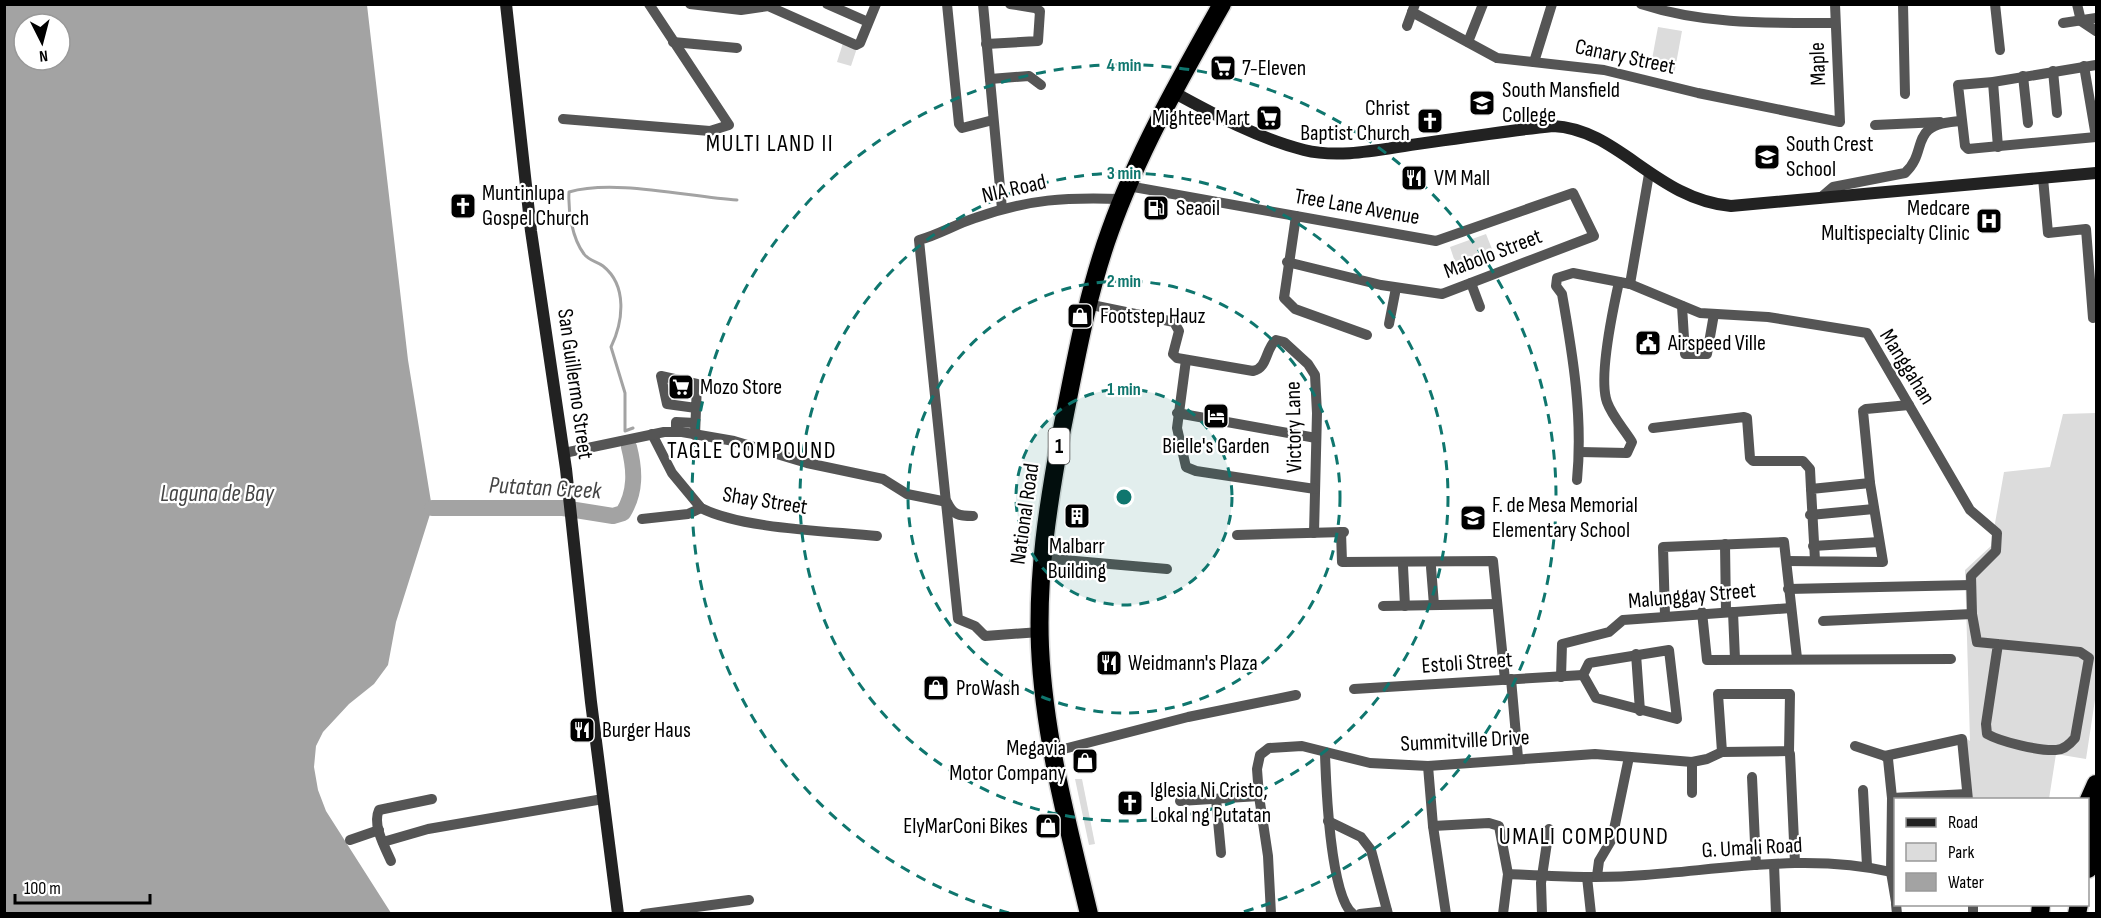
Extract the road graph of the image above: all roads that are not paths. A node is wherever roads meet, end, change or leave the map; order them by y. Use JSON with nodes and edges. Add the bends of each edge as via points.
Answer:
{"nodes":[{"id":1,"x":506,"y":4,"type":"edge"},
{"id":2,"x":649,"y":4,"type":"edge"},
{"id":3,"x":690,"y":4,"type":"edge"},
{"id":4,"x":827,"y":4,"type":"edge"},
{"id":5,"x":876,"y":4,"type":"edge"},
{"id":6,"x":947,"y":4,"type":"edge"},
{"id":7,"x":983,"y":4,"type":"edge"},
{"id":8,"x":1010,"y":4,"type":"edge"},
{"id":9,"x":1222,"y":4,"type":"edge"},
{"id":10,"x":1483,"y":4,"type":"edge"},
{"id":11,"x":1552,"y":4,"type":"edge"},
{"id":12,"x":1641,"y":4,"type":"edge"},
{"id":13,"x":1835,"y":4,"type":"edge"},
{"id":14,"x":1903,"y":4,"type":"edge"},
{"id":15,"x":1995,"y":4,"type":"edge"},
{"id":16,"x":2077,"y":4,"type":"edge"},
{"id":17,"x":699,"y":5,"type":"edge"},
{"id":18,"x":1413,"y":8,"type":"edge"},
{"id":19,"x":2097,"y":18,"type":"edge"},
{"id":20,"x":2081,"y":21,"type":"junction"},
{"id":21,"x":868,"y":22,"type":"junction"},
{"id":22,"x":1835,"y":23,"type":"junction"},
{"id":23,"x":2063,"y":23,"type":"dead end"},
{"id":24,"x":1407,"y":26,"type":"dead end"},
{"id":25,"x":2097,"y":32,"type":"edge"},
{"id":26,"x":673,"y":42,"type":"junction"},
{"id":27,"x":1468,"y":42,"type":"junction"},
{"id":28,"x":986,"y":44,"type":"junction"},
{"id":29,"x":737,"y":48,"type":"dead end"},
{"id":30,"x":2000,"y":50,"type":"dead end"},
{"id":31,"x":1534,"y":62,"type":"junction"},
{"id":32,"x":2097,"y":65,"type":"edge"},
{"id":33,"x":2084,"y":66,"type":"junction"},
{"id":34,"x":2053,"y":71,"type":"junction"},
{"id":35,"x":2023,"y":76,"type":"junction"},
{"id":36,"x":990,"y":79,"type":"junction"},
{"id":37,"x":1993,"y":82,"type":"junction"},
{"id":38,"x":1041,"y":85,"type":"dead end"},
{"id":39,"x":1175,"y":93,"type":"junction"},
{"id":40,"x":1905,"y":94,"type":"dead end"},
{"id":41,"x":2093,"y":101,"type":"edge"},
{"id":42,"x":2057,"y":113,"type":"dead end"},
{"id":43,"x":563,"y":119,"type":"dead end"},
{"id":44,"x":993,"y":120,"type":"junction"},
{"id":45,"x":1962,"y":121,"type":"junction"},
{"id":46,"x":1840,"y":122,"type":"joint"},
{"id":47,"x":1943,"y":122,"type":"junction"},
{"id":48,"x":2028,"y":123,"type":"dead end"},
{"id":49,"x":1875,"y":125,"type":"dead end"},
{"id":50,"x":2096,"y":137,"type":"edge"},
{"id":51,"x":1998,"y":147,"type":"junction"},
{"id":52,"x":2097,"y":173,"type":"edge"},
{"id":53,"x":1649,"y":174,"type":"junction"},
{"id":54,"x":2043,"y":178,"type":"junction"},
{"id":55,"x":1125,"y":192,"type":"junction"},
{"id":56,"x":1573,"y":193,"type":"joint"},
{"id":57,"x":1819,"y":199,"type":"junction"},
{"id":58,"x":1002,"y":209,"type":"junction"},
{"id":59,"x":1296,"y":216,"type":"junction"},
{"id":60,"x":1287,"y":262,"type":"junction"},
{"id":61,"x":1472,"y":283,"type":"junction"},
{"id":62,"x":1625,"y":283,"type":"junction"},
{"id":63,"x":1396,"y":288,"type":"junction"},
{"id":64,"x":1087,"y":304,"type":"junction"},
{"id":65,"x":1682,"y":306,"type":"junction"},
{"id":66,"x":1480,"y":307,"type":"dead end"},
{"id":67,"x":1713,"y":314,"type":"junction"},
{"id":68,"x":2093,"y":318,"type":"dead end"},
{"id":69,"x":1389,"y":324,"type":"dead end"},
{"id":70,"x":1368,"y":335,"type":"dead end"},
{"id":71,"x":1186,"y":360,"type":"junction"},
{"id":72,"x":1909,"y":405,"type":"junction"},
{"id":73,"x":696,"y":408,"type":"dead end"},
{"id":74,"x":1177,"y":413,"type":"junction"},
{"id":75,"x":1653,"y":428,"type":"dead end"},
{"id":76,"x":695,"y":429,"type":"junction"},
{"id":77,"x":652,"y":434,"type":"junction"},
{"id":78,"x":1316,"y":438,"type":"junction"},
{"id":79,"x":1580,"y":452,"type":"junction"},
{"id":80,"x":564,"y":453,"type":"junction"},
{"id":81,"x":1577,"y":480,"type":"dead end"},
{"id":82,"x":1870,"y":483,"type":"junction"},
{"id":83,"x":1315,"y":489,"type":"junction"},
{"id":84,"x":1811,"y":489,"type":"junction"},
{"id":85,"x":947,"y":502,"type":"junction"},
{"id":86,"x":701,"y":508,"type":"junction"},
{"id":87,"x":1874,"y":509,"type":"junction"},
{"id":88,"x":1810,"y":515,"type":"junction"},
{"id":89,"x":973,"y":516,"type":"dead end"},
{"id":90,"x":642,"y":519,"type":"dead end"},
{"id":91,"x":1314,"y":533,"type":"junction"},
{"id":92,"x":1237,"y":535,"type":"dead end"},
{"id":93,"x":877,"y":536,"type":"dead end"},
{"id":94,"x":1879,"y":542,"type":"junction"},
{"id":95,"x":1725,"y":544,"type":"junction"},
{"id":96,"x":1813,"y":546,"type":"junction"},
{"id":97,"x":1041,"y":558,"type":"junction"},
{"id":98,"x":1815,"y":560,"type":"junction"},
{"id":99,"x":1787,"y":561,"type":"junction"},
{"id":100,"x":1403,"y":566,"type":"dead end"},
{"id":101,"x":1431,"y":567,"type":"dead end"},
{"id":102,"x":1167,"y":570,"type":"dead end"},
{"id":103,"x":1971,"y":585,"type":"junction"},
{"id":104,"x":1788,"y":590,"type":"junction"},
{"id":105,"x":1497,"y":604,"type":"junction"},
{"id":106,"x":1434,"y":605,"type":"junction"},
{"id":107,"x":1383,"y":606,"type":"dead end"},
{"id":108,"x":1405,"y":606,"type":"junction"},
{"id":109,"x":1791,"y":608,"type":"junction"},
{"id":110,"x":1702,"y":612,"type":"junction"},
{"id":111,"x":1729,"y":612,"type":"junction"},
{"id":112,"x":1972,"y":614,"type":"junction"},
{"id":113,"x":1665,"y":615,"type":"junction"},
{"id":114,"x":1822,"y":621,"type":"dead end"},
{"id":115,"x":1040,"y":632,"type":"junction"},
{"id":116,"x":1998,"y":644,"type":"junction"},
{"id":117,"x":1636,"y":654,"type":"junction"},
{"id":118,"x":1797,"y":658,"type":"junction"},
{"id":119,"x":1735,"y":659,"type":"junction"},
{"id":120,"x":1951,"y":659,"type":"dead end"},
{"id":121,"x":1583,"y":675,"type":"junction"},
{"id":122,"x":1561,"y":677,"type":"junction"},
{"id":123,"x":1508,"y":680,"type":"junction"},
{"id":124,"x":1354,"y":689,"type":"dead end"},
{"id":125,"x":1296,"y":695,"type":"dead end"},
{"id":126,"x":1640,"y":711,"type":"junction"},
{"id":127,"x":1855,"y":746,"type":"dead end"},
{"id":128,"x":1052,"y":752,"type":"junction"},
{"id":129,"x":1722,"y":752,"type":"junction"},
{"id":130,"x":1325,"y":754,"type":"junction"},
{"id":131,"x":1790,"y":754,"type":"dead end"},
{"id":132,"x":1886,"y":756,"type":"junction"},
{"id":133,"x":1629,"y":757,"type":"junction"},
{"id":134,"x":1518,"y":758,"type":"junction"},
{"id":135,"x":1692,"y":762,"type":"junction"},
{"id":136,"x":1428,"y":766,"type":"junction"},
{"id":137,"x":1752,"y":777,"type":"dead end"},
{"id":138,"x":2097,"y":784,"type":"edge"},
{"id":139,"x":1863,"y":790,"type":"dead end"},
{"id":140,"x":1692,"y":793,"type":"dead end"},
{"id":141,"x":1259,"y":796,"type":"junction"},
{"id":142,"x":1968,"y":797,"type":"edge"},
{"id":143,"x":1892,"y":798,"type":"junction"},
{"id":144,"x":603,"y":799,"type":"junction"},
{"id":145,"x":1216,"y":799,"type":"junction"},
{"id":146,"x":432,"y":800,"type":"dead end"},
{"id":147,"x":2089,"y":800,"type":"edge"},
{"id":148,"x":1180,"y":801,"type":"dead end"},
{"id":149,"x":2097,"y":812,"type":"edge"},
{"id":150,"x":1328,"y":821,"type":"junction"},
{"id":151,"x":1433,"y":826,"type":"junction"},
{"id":152,"x":1548,"y":829,"type":"dead end"},
{"id":153,"x":379,"y":830,"type":"junction"},
{"id":154,"x":350,"y":840,"type":"dead end"},
{"id":155,"x":383,"y":842,"type":"junction"},
{"id":156,"x":1894,"y":845,"type":"edge"},
{"id":157,"x":1221,"y":853,"type":"dead end"},
{"id":158,"x":391,"y":861,"type":"dead end"},
{"id":159,"x":1794,"y":863,"type":"junction"},
{"id":160,"x":2089,"y":863,"type":"edge"},
{"id":161,"x":1756,"y":864,"type":"junction"},
{"id":162,"x":1774,"y":864,"type":"junction"},
{"id":163,"x":1867,"y":866,"type":"junction"},
{"id":164,"x":1891,"y":872,"type":"junction"},
{"id":165,"x":1508,"y":874,"type":"junction"},
{"id":166,"x":1543,"y":875,"type":"junction"},
{"id":167,"x":1592,"y":877,"type":"junction"},
{"id":168,"x":1894,"y":891,"type":"edge"},
{"id":169,"x":749,"y":900,"type":"dead end"},
{"id":170,"x":1388,"y":912,"type":"edge"},
{"id":171,"x":618,"y":914,"type":"edge"},
{"id":172,"x":644,"y":914,"type":"edge"},
{"id":173,"x":1089,"y":914,"type":"edge"},
{"id":174,"x":1270,"y":914,"type":"edge"},
{"id":175,"x":1353,"y":914,"type":"edge"},
{"id":176,"x":1360,"y":914,"type":"edge"},
{"id":177,"x":1446,"y":914,"type":"edge"},
{"id":178,"x":1503,"y":914,"type":"edge"},
{"id":179,"x":1542,"y":914,"type":"edge"},
{"id":180,"x":1591,"y":914,"type":"edge"},
{"id":181,"x":1776,"y":914,"type":"edge"}],
"edges":[{"from":1,"to":80,"type":"street","name":"San Guillermo Street","via":[[531,231]]},
{"from":2,"to":26,"type":"street"},
{"from":3,"to":17,"type":"street"},
{"from":4,"to":21,"type":"street"},
{"from":5,"to":21,"type":"street"},
{"from":6,"to":44,"type":"street","via":[[959,124],[966,128]]},
{"from":7,"to":28,"type":"street"},
{"from":8,"to":28,"type":"street","via":[[1040,12],[1038,41]]},
{"from":9,"to":39,"type":"highway","name":"National Road","number":"1"},
{"from":10,"to":27,"type":"street"},
{"from":11,"to":31,"type":"street"},
{"from":12,"to":22,"type":"street","via":[[1696,18],[1732,22]]},
{"from":13,"to":22,"type":"street","name":"Maple"},
{"from":14,"to":40,"type":"street"},
{"from":15,"to":30,"type":"street"},
{"from":16,"to":20,"type":"street"},
{"from":17,"to":21,"type":"street","via":[[741,10],[768,6],[856,45]]},
{"from":18,"to":24,"type":"street"},
{"from":18,"to":27,"type":"street","name":"Canary Street"},
{"from":19,"to":20,"type":"street"},
{"from":20,"to":23,"type":"street"},
{"from":20,"to":25,"type":"street"},
{"from":22,"to":46,"type":"street","name":"Maple"},
{"from":26,"to":29,"type":"street"},
{"from":26,"to":43,"type":"street","via":[[729,125],[710,131]]},
{"from":27,"to":31,"type":"street","name":"Canary Street","via":[[1497,58]]},
{"from":28,"to":36,"type":"street"},
{"from":31,"to":46,"type":"street","name":"Canary Street","via":[[1604,70]]},
{"from":32,"to":33,"type":"street"},
{"from":33,"to":34,"type":"street"},
{"from":33,"to":41,"type":"street"},
{"from":34,"to":35,"type":"street"},
{"from":34,"to":42,"type":"street"},
{"from":35,"to":37,"type":"street"},
{"from":35,"to":48,"type":"street"},
{"from":36,"to":38,"type":"street","via":[[1029,76]]},
{"from":36,"to":44,"type":"street"},
{"from":37,"to":45,"type":"street","via":[[1958,83]]},
{"from":37,"to":51,"type":"street"},
{"from":39,"to":53,"type":"street","via":[[1210,112],[1304,150],[1346,153],[1565,127],[1587,132]]},
{"from":39,"to":55,"type":"highway","name":"National Road","number":"1"},
{"from":41,"to":50,"type":"street"},
{"from":44,"to":58,"type":"street"},
{"from":45,"to":47,"type":"street"},
{"from":45,"to":51,"type":"street","via":[[1968,149]]},
{"from":47,"to":49,"type":"street"},
{"from":47,"to":57,"type":"street","via":[[1920,139],[1911,167],[1905,173],[1833,187]]},
{"from":50,"to":51,"type":"street"},
{"from":52,"to":54,"type":"street"},
{"from":53,"to":57,"type":"street","via":[[1686,195],[1717,204]]},
{"from":53,"to":62,"type":"street"},
{"from":54,"to":57,"type":"street"},
{"from":54,"to":68,"type":"street","via":[[2048,233],[2086,229]]},
{"from":55,"to":58,"type":"street","name":"NIA Road","via":[[1044,199]]},
{"from":55,"to":59,"type":"street","name":"Tree Lane Avenue"},
{"from":55,"to":64,"type":"highway","name":"National Road","number":"1"},
{"from":56,"to":59,"type":"street","name":"Tree Lane Avenue","via":[[1436,241]]},
{"from":56,"to":61,"type":"street","name":"Mabolo Street","via":[[1594,236]]},
{"from":58,"to":85,"type":"street","name":"NIA Road","via":[[919,240]]},
{"from":59,"to":60,"type":"street"},
{"from":60,"to":63,"type":"street","name":"Mabolo Street"},
{"from":60,"to":70,"type":"street","via":[[1282,293],[1290,306]]},
{"from":61,"to":63,"type":"street","name":"Mabolo Street","via":[[1443,294]]},
{"from":61,"to":66,"type":"street"},
{"from":62,"to":65,"type":"street","name":"Manggahan"},
{"from":62,"to":79,"type":"street","via":[[1607,346],[1606,396],[1632,442],[1627,453]]},
{"from":62,"to":79,"type":"street","name":"Manggahan","via":[[1573,273],[1556,281],[1562,294],[1576,379]]},
{"from":63,"to":69,"type":"street"},
{"from":64,"to":71,"type":"street","via":[[1174,322],[1179,331],[1173,356]]},
{"from":64,"to":97,"type":"highway","name":"National Road","number":"1"},
{"from":65,"to":67,"type":"street","name":"Manggahan"},
{"from":65,"to":67,"type":"street","via":[[1685,354],[1707,354]]},
{"from":67,"to":72,"type":"street","name":"Manggahan","via":[[1867,333]]},
{"from":71,"to":74,"type":"street"},
{"from":71,"to":78,"type":"street","name":"Victory Lane","via":[[1253,372],[1262,366],[1273,342],[1284,342],[1315,375]]},
{"from":72,"to":82,"type":"street","via":[[1863,411]]},
{"from":72,"to":103,"type":"street","name":"Manggahan","via":[[1970,510],[1997,533],[1996,551],[1971,576]]},
{"from":73,"to":76,"type":"street"},
{"from":74,"to":78,"type":"street"},
{"from":74,"to":83,"type":"street","via":[[1180,449],[1190,470]]},
{"from":75,"to":84,"type":"street","via":[[1747,418],[1750,458],[1803,461],[1810,469]]},
{"from":76,"to":77,"type":"street"},
{"from":76,"to":85,"type":"street","via":[[807,463],[883,479],[907,494]]},
{"from":77,"to":80,"type":"street"},
{"from":77,"to":86,"type":"street","name":"Shay Street","via":[[672,472]]},
{"from":78,"to":83,"type":"street","name":"Victory Lane"},
{"from":79,"to":81,"type":"street"},
{"from":80,"to":144,"type":"street","name":"San Guillermo Street"},
{"from":82,"to":84,"type":"street"},
{"from":82,"to":87,"type":"street"},
{"from":83,"to":91,"type":"street","name":"Victory Lane"},
{"from":84,"to":88,"type":"street"},
{"from":85,"to":89,"type":"street","via":[[955,514]]},
{"from":85,"to":115,"type":"street","via":[[958,619],[986,636]]},
{"from":86,"to":90,"type":"street","via":[[688,514]]},
{"from":86,"to":93,"type":"street","name":"Shay Street","via":[[735,519]]},
{"from":87,"to":88,"type":"street"},
{"from":87,"to":94,"type":"street"},
{"from":88,"to":96,"type":"street"},
{"from":91,"to":92,"type":"street"},
{"from":91,"to":105,"type":"street","via":[[1343,532],[1342,562],[1491,560]]},
{"from":94,"to":96,"type":"street"},
{"from":94,"to":98,"type":"street","via":[[1883,562]]},
{"from":95,"to":99,"type":"street","via":[[1784,542]]},
{"from":95,"to":111,"type":"street"},
{"from":95,"to":113,"type":"street","via":[[1663,547]]},
{"from":96,"to":98,"type":"street"},
{"from":97,"to":102,"type":"street"},
{"from":97,"to":115,"type":"highway","name":"National Road","number":"1"},
{"from":98,"to":99,"type":"street"},
{"from":99,"to":104,"type":"street"},
{"from":100,"to":108,"type":"street"},
{"from":101,"to":106,"type":"street"},
{"from":103,"to":104,"type":"street"},
{"from":103,"to":112,"type":"street"},
{"from":104,"to":109,"type":"street"},
{"from":105,"to":106,"type":"street"},
{"from":105,"to":123,"type":"street"},
{"from":106,"to":108,"type":"street"},
{"from":107,"to":108,"type":"street"},
{"from":109,"to":111,"type":"street","name":"Malunggay Street"},
{"from":109,"to":118,"type":"street"},
{"from":110,"to":111,"type":"street","name":"Malunggay Street"},
{"from":110,"to":113,"type":"street","name":"Malunggay Street"},
{"from":110,"to":119,"type":"street","via":[[1707,660]]},
{"from":111,"to":119,"type":"street"},
{"from":112,"to":114,"type":"street"},
{"from":112,"to":116,"type":"street","via":[[1977,642]]},
{"from":113,"to":122,"type":"street","name":"Malunggay Street","via":[[1623,620],[1609,632],[1563,644]]},
{"from":115,"to":128,"type":"highway","name":"National Road","number":"1","via":[[1044,703]]},
{"from":116,"to":116,"type":"street","via":[[2080,652],[2089,658],[2075,738],[2068,747],[2056,750],[1997,740],[1987,734]]},
{"from":117,"to":121,"type":"street","via":[[1589,663]]},
{"from":117,"to":126,"type":"street"},
{"from":117,"to":126,"type":"street","via":[[1669,650],[1677,719]]},
{"from":118,"to":119,"type":"street"},
{"from":118,"to":120,"type":"street"},
{"from":121,"to":122,"type":"street","name":"Estoli Street"},
{"from":121,"to":126,"type":"street","via":[[1596,699]]},
{"from":122,"to":123,"type":"street","name":"Estoli Street"},
{"from":123,"to":124,"type":"street","name":"Estoli Street"},
{"from":123,"to":134,"type":"street"},
{"from":125,"to":128,"type":"street","via":[[1188,717]]},
{"from":127,"to":132,"type":"street"},
{"from":128,"to":173,"type":"highway","name":"National Road","number":"1"},
{"from":129,"to":129,"type":"street","via":[[1718,694],[1790,694],[1789,751]]},
{"from":129,"to":135,"type":"street"},
{"from":130,"to":136,"type":"street","name":"Summitville Drive","via":[[1370,763]]},
{"from":130,"to":141,"type":"street","name":"Summitville Drive","via":[[1302,746],[1269,748],[1260,755],[1257,769]]},
{"from":130,"to":150,"type":"street"},
{"from":131,"to":159,"type":"street"},
{"from":132,"to":142,"type":"street","via":[[1962,739]]},
{"from":132,"to":143,"type":"street"},
{"from":133,"to":134,"type":"street","name":"Summitville Drive","via":[[1595,754]]},
{"from":133,"to":135,"type":"street","name":"Summitville Drive"},
{"from":133,"to":167,"type":"street","via":[[1612,839]]},
{"from":134,"to":136,"type":"street","name":"Summitville Drive"},
{"from":135,"to":140,"type":"street"},
{"from":136,"to":151,"type":"street"},
{"from":137,"to":161,"type":"street"},
{"from":138,"to":147,"type":"highway"},
{"from":139,"to":163,"type":"street"},
{"from":141,"to":145,"type":"street"},
{"from":141,"to":174,"type":"street","name":"Summitville Drive","via":[[1268,856]]},
{"from":142,"to":143,"type":"street"},
{"from":143,"to":156,"type":"street"},
{"from":144,"to":155,"type":"street","via":[[434,828]]},
{"from":144,"to":171,"type":"street","name":"San Guillermo Street"},
{"from":145,"to":148,"type":"street"},
{"from":145,"to":157,"type":"street"},
{"from":146,"to":153,"type":"street","via":[[379,810]]},
{"from":149,"to":160,"type":"highway"},
{"from":150,"to":170,"type":"street","via":[[1361,837],[1371,850]]},
{"from":150,"to":175,"type":"street","via":[[1338,880],[1346,907]]},
{"from":151,"to":165,"type":"street","via":[[1499,826]]},
{"from":151,"to":177,"type":"street"},
{"from":152,"to":166,"type":"street"},
{"from":153,"to":154,"type":"street"},
{"from":153,"to":155,"type":"street"},
{"from":155,"to":158,"type":"street"},
{"from":156,"to":164,"type":"street"},
{"from":159,"to":162,"type":"street","name":"G. Umali Road"},
{"from":159,"to":163,"type":"street","name":"G. Umali Road"},
{"from":161,"to":162,"type":"street","name":"G. Umali Road"},
{"from":161,"to":167,"type":"street","name":"G. Umali Road"},
{"from":162,"to":181,"type":"street"},
{"from":163,"to":164,"type":"street","name":"G. Umali Road"},
{"from":164,"to":168,"type":"street"},
{"from":165,"to":166,"type":"street","name":"G. Umali Road"},
{"from":165,"to":178,"type":"street"},
{"from":166,"to":167,"type":"street","name":"G. Umali Road"},
{"from":166,"to":179,"type":"street"},
{"from":167,"to":180,"type":"street"},
{"from":169,"to":172,"type":"street"},
{"from":170,"to":176,"type":"street"}]}
